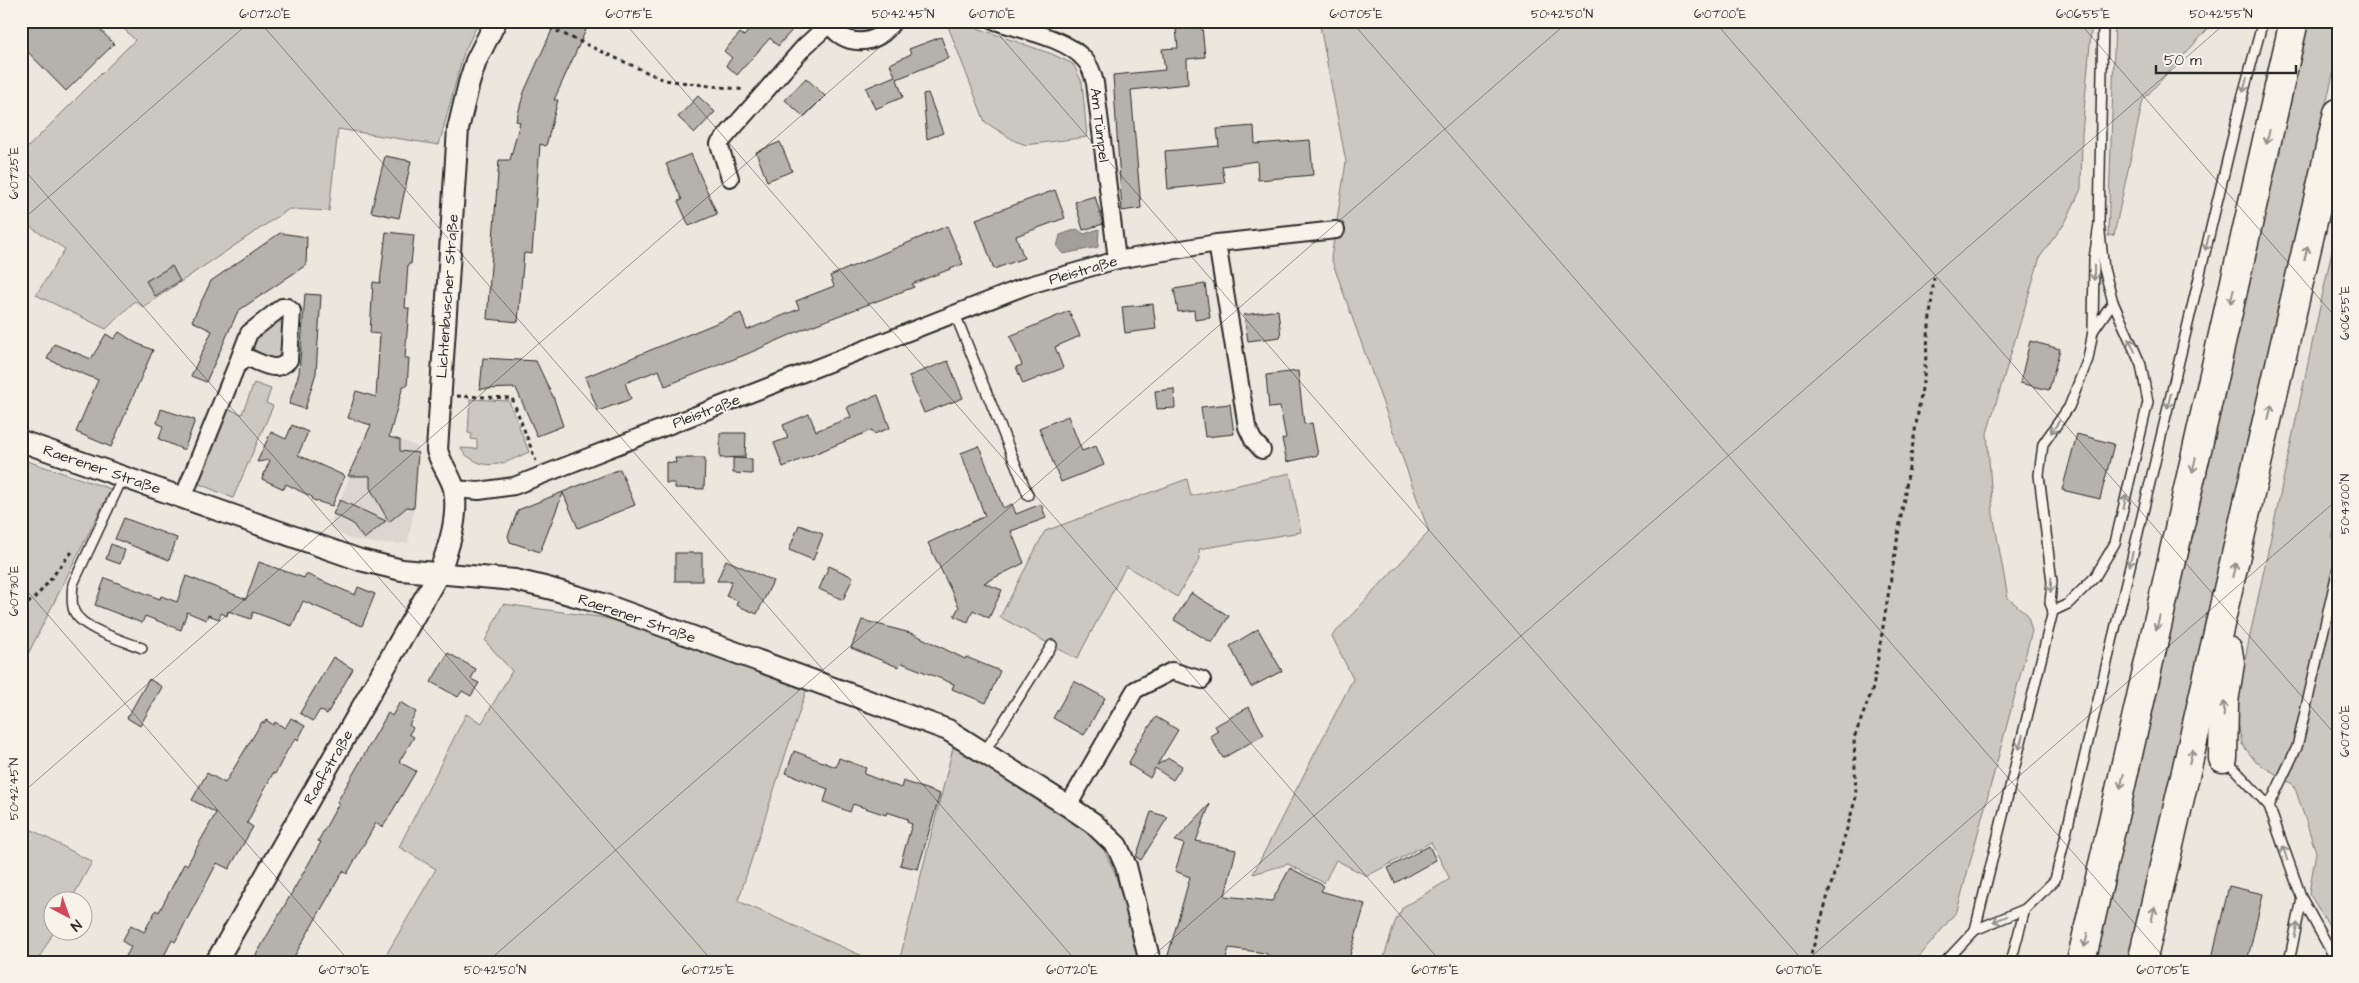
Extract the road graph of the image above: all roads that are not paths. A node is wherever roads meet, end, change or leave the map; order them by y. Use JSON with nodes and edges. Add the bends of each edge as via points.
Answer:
{"nodes":[{"id":1,"x":496,"y":21,"type":"edge"},
{"id":2,"x":893,"y":21,"type":"edge"},
{"id":3,"x":995,"y":21,"type":"edge"},
{"id":4,"x":2103,"y":21,"type":"edge"},
{"id":5,"x":2263,"y":21,"type":"edge"},
{"id":6,"x":2294,"y":21,"type":"edge"},
{"id":7,"x":829,"y":23,"type":"edge"},
{"id":8,"x":2338,"y":113,"type":"edge"},
{"id":9,"x":730,"y":178,"type":"dead end"},
{"id":10,"x":2099,"y":224,"type":"junction"},
{"id":11,"x":1336,"y":230,"type":"dead end"},
{"id":12,"x":1217,"y":243,"type":"junction"},
{"id":13,"x":1117,"y":260,"type":"junction"},
{"id":14,"x":2113,"y":302,"type":"junction"},
{"id":15,"x":955,"y":314,"type":"junction"},
{"id":16,"x":2093,"y":331,"type":"junction"},
{"id":17,"x":236,"y":367,"type":"dead end"},
{"id":18,"x":21,"y":441,"type":"edge"},
{"id":19,"x":1262,"y":450,"type":"dead end"},
{"id":20,"x":123,"y":477,"type":"junction"},
{"id":21,"x":454,"y":489,"type":"junction"},
{"id":22,"x":1028,"y":496,"type":"dead end"},
{"id":23,"x":183,"y":498,"type":"junction"},
{"id":24,"x":2338,"y":568,"type":"edge"},
{"id":25,"x":439,"y":572,"type":"junction"},
{"id":26,"x":2053,"y":611,"type":"junction"},
{"id":27,"x":2223,"y":618,"type":"junction"},
{"id":28,"x":1052,"y":645,"type":"dead end"},
{"id":29,"x":142,"y":648,"type":"dead end"},
{"id":30,"x":1202,"y":680,"type":"dead end"},
{"id":31,"x":985,"y":751,"type":"junction"},
{"id":32,"x":2224,"y":758,"type":"joint"},
{"id":33,"x":1068,"y":806,"type":"junction"},
{"id":34,"x":2269,"y":806,"type":"junction"},
{"id":35,"x":2302,"y":899,"type":"junction"},
{"id":36,"x":2025,"y":909,"type":"junction"},
{"id":37,"x":1975,"y":930,"type":"junction"},
{"id":38,"x":216,"y":962,"type":"edge"},
{"id":39,"x":1150,"y":962,"type":"edge"},
{"id":40,"x":1945,"y":962,"type":"edge"},
{"id":41,"x":2011,"y":962,"type":"edge"},
{"id":42,"x":2081,"y":962,"type":"edge"},
{"id":43,"x":2142,"y":962,"type":"edge"},
{"id":44,"x":2289,"y":962,"type":"edge"},
{"id":45,"x":2337,"y":962,"type":"edge"}],
"edges":[{"from":1,"to":21,"type":"street","name":"Lichtenbuscher Straße","via":[[471,75],[458,129],[437,450],[440,464]]},
{"from":2,"to":7,"type":"street","via":[[882,35],[859,42],[847,40]]},
{"from":3,"to":13,"type":"street","name":"Am Tümpel","via":[[1070,46],[1092,70]]},
{"from":4,"to":10,"type":"lane"},
{"from":5,"to":36,"type":"lane","one_way":true,"via":[[2230,146],[2055,880]]},
{"from":6,"to":42,"type":"highway","one_way":true},
{"from":7,"to":9,"type":"street","via":[[804,46],[719,144]]},
{"from":27,"to":8,"type":"highway","one_way":true},
{"from":10,"to":14,"type":"lane","via":[[2104,269]]},
{"from":10,"to":16,"type":"lane","one_way":true,"via":[[2094,260]]},
{"from":11,"to":12,"type":"street","name":"Pleistraße"},
{"from":12,"to":13,"type":"street","name":"Pleistraße"},
{"from":12,"to":19,"type":"street","via":[[1247,426]]},
{"from":13,"to":15,"type":"street","name":"Pleistraße","via":[[1026,286]]},
{"from":14,"to":16,"type":"lane"},
{"from":26,"to":14,"type":"lane","one_way":true,"via":[[2068,604],[2095,577],[2115,543],[2148,402],[2141,365]]},
{"from":15,"to":21,"type":"street","name":"Pleistraße","via":[[514,486],[489,490]]},
{"from":15,"to":22,"type":"lane"},
{"from":16,"to":26,"type":"lane","one_way":true,"via":[[2088,359],[2069,407],[2044,444],[2040,475]]},
{"from":17,"to":23,"type":"street"},
{"from":18,"to":20,"type":"street","name":"Raerener Straße"},
{"from":20,"to":23,"type":"street","name":"Raerener Straße"},
{"from":20,"to":29,"type":"lane","via":[[72,584],[72,598],[75,612],[83,624]]},
{"from":21,"to":25,"type":"street","via":[[450,544]]},
{"from":23,"to":25,"type":"street","name":"Raerener Straße","via":[[360,560],[402,570]]},
{"from":24,"to":34,"type":"lane","via":[[2297,747]]},
{"from":25,"to":31,"type":"street","name":"Raerener Straße","via":[[515,580],[603,604],[948,730]]},
{"from":25,"to":38,"type":"street","name":"Raafstraße"},
{"from":26,"to":37,"type":"lane","one_way":true},
{"from":32,"to":27,"type":"highway","one_way":true,"via":[[2224,702],[2230,663]]},
{"from":43,"to":27,"type":"highway","one_way":true},
{"from":28,"to":31,"type":"lane"},
{"from":30,"to":33,"type":"street","via":[[1172,671],[1135,690]]},
{"from":31,"to":33,"type":"street","name":"Raerener Straße"},
{"from":32,"to":34,"type":"lane"},
{"from":33,"to":39,"type":"street","name":"Raerener Straße","via":[[1116,846],[1126,866]]},
{"from":35,"to":34,"type":"lane","one_way":true},
{"from":44,"to":35,"type":"lane","one_way":true},
{"from":35,"to":45,"type":"lane"},
{"from":36,"to":37,"type":"lane","one_way":true},
{"from":36,"to":41,"type":"lane"},
{"from":37,"to":40,"type":"lane"}]}
